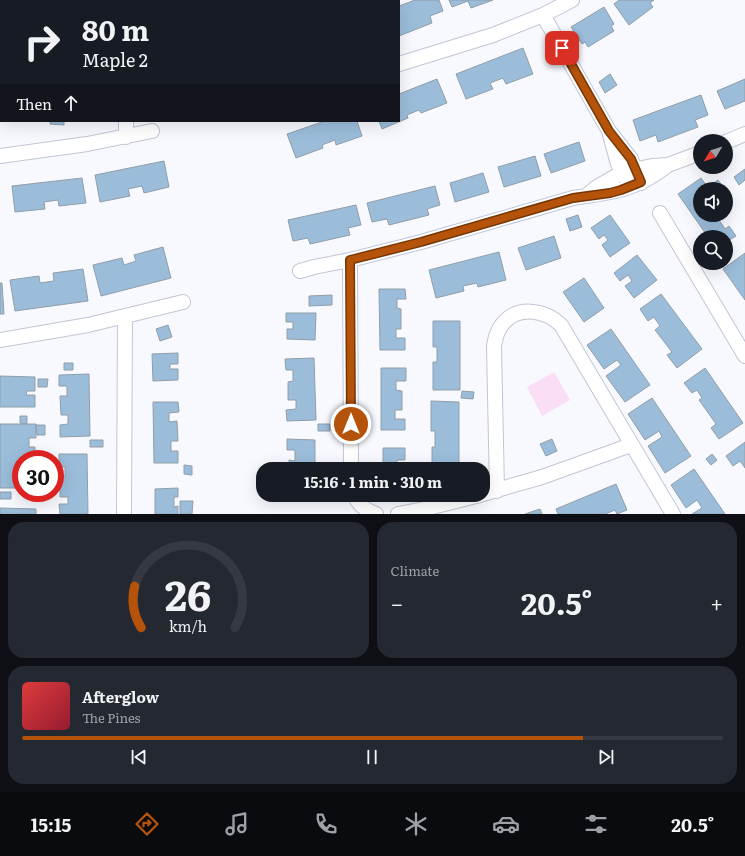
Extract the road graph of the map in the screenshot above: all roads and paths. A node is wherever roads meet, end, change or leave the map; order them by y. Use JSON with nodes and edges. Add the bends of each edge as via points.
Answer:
{"nodes":[{"id":1,"x":572,"y":0,"type":"edge"},
{"id":2,"x":543,"y":15,"type":"junction"},
{"id":3,"x":400,"y":64,"type":"edge"},
{"id":4,"x":126,"y":122,"type":"edge"},
{"id":5,"x":152,"y":131,"type":"dead end"},
{"id":6,"x":745,"y":134,"type":"edge"},
{"id":7,"x":126,"y":137,"type":"junction"},
{"id":8,"x":733,"y":139,"type":"edge"},
{"id":9,"x":0,"y":156,"type":"edge"},
{"id":10,"x":693,"y":156,"type":"edge"},
{"id":11,"x":668,"y":165,"type":"junction"},
{"id":12,"x":629,"y":170,"type":"junction"},
{"id":13,"x":637,"y":184,"type":"junction"},
{"id":14,"x":586,"y":196,"type":"junction"},
{"id":15,"x":660,"y":213,"type":"dead end"},
{"id":16,"x":350,"y":260,"type":"junction"},
{"id":17,"x":300,"y":271,"type":"dead end"},
{"id":18,"x":183,"y":302,"type":"dead end"},
{"id":19,"x":125,"y":317,"type":"junction"},
{"id":20,"x":0,"y":340,"type":"edge"},
{"id":21,"x":745,"y":356,"type":"edge"},
{"id":22,"x":631,"y":445,"type":"junction"},
{"id":23,"x":351,"y":462,"type":"edge"},
{"id":24,"x":488,"y":462,"type":"edge"},
{"id":25,"x":490,"y":492,"type":"edge"},
{"id":26,"x":358,"y":502,"type":"edge"},
{"id":27,"x":452,"y":502,"type":"edge"},
{"id":28,"x":124,"y":514,"type":"edge"},
{"id":29,"x":376,"y":514,"type":"edge"},
{"id":30,"x":398,"y":514,"type":"edge"},
{"id":31,"x":672,"y":514,"type":"edge"}],
"edges":[{"from":1,"to":2,"type":"street"},
{"from":2,"to":3,"type":"street","via":[[493,35]]},
{"from":2,"to":12,"type":"street","via":[[609,131],[628,154]]},
{"from":4,"to":7,"type":"street"},
{"from":5,"to":7,"type":"street"},
{"from":6,"to":8,"type":"street"},
{"from":7,"to":9,"type":"street","via":[[54,150]]},
{"from":10,"to":11,"type":"street"},
{"from":11,"to":12,"type":"street"},
{"from":11,"to":13,"type":"street"},
{"from":12,"to":13,"type":"street"},
{"from":12,"to":14,"type":"street","via":[[597,187]]},
{"from":13,"to":14,"type":"street","via":[[610,193]]},
{"from":14,"to":16,"type":"street"},
{"from":15,"to":21,"type":"street"},
{"from":16,"to":17,"type":"street"},
{"from":16,"to":23,"type":"street"},
{"from":18,"to":19,"type":"street"},
{"from":19,"to":20,"type":"street"},
{"from":19,"to":28,"type":"street"},
{"from":22,"to":24,"type":"street","via":[[561,325],[544,314],[535,311],[524,312],[507,319],[496,336]]},
{"from":22,"to":25,"type":"street","via":[[542,478]]},
{"from":22,"to":31,"type":"street"},
{"from":26,"to":29,"type":"street","via":[[368,512]]},
{"from":27,"to":30,"type":"street"}]}
